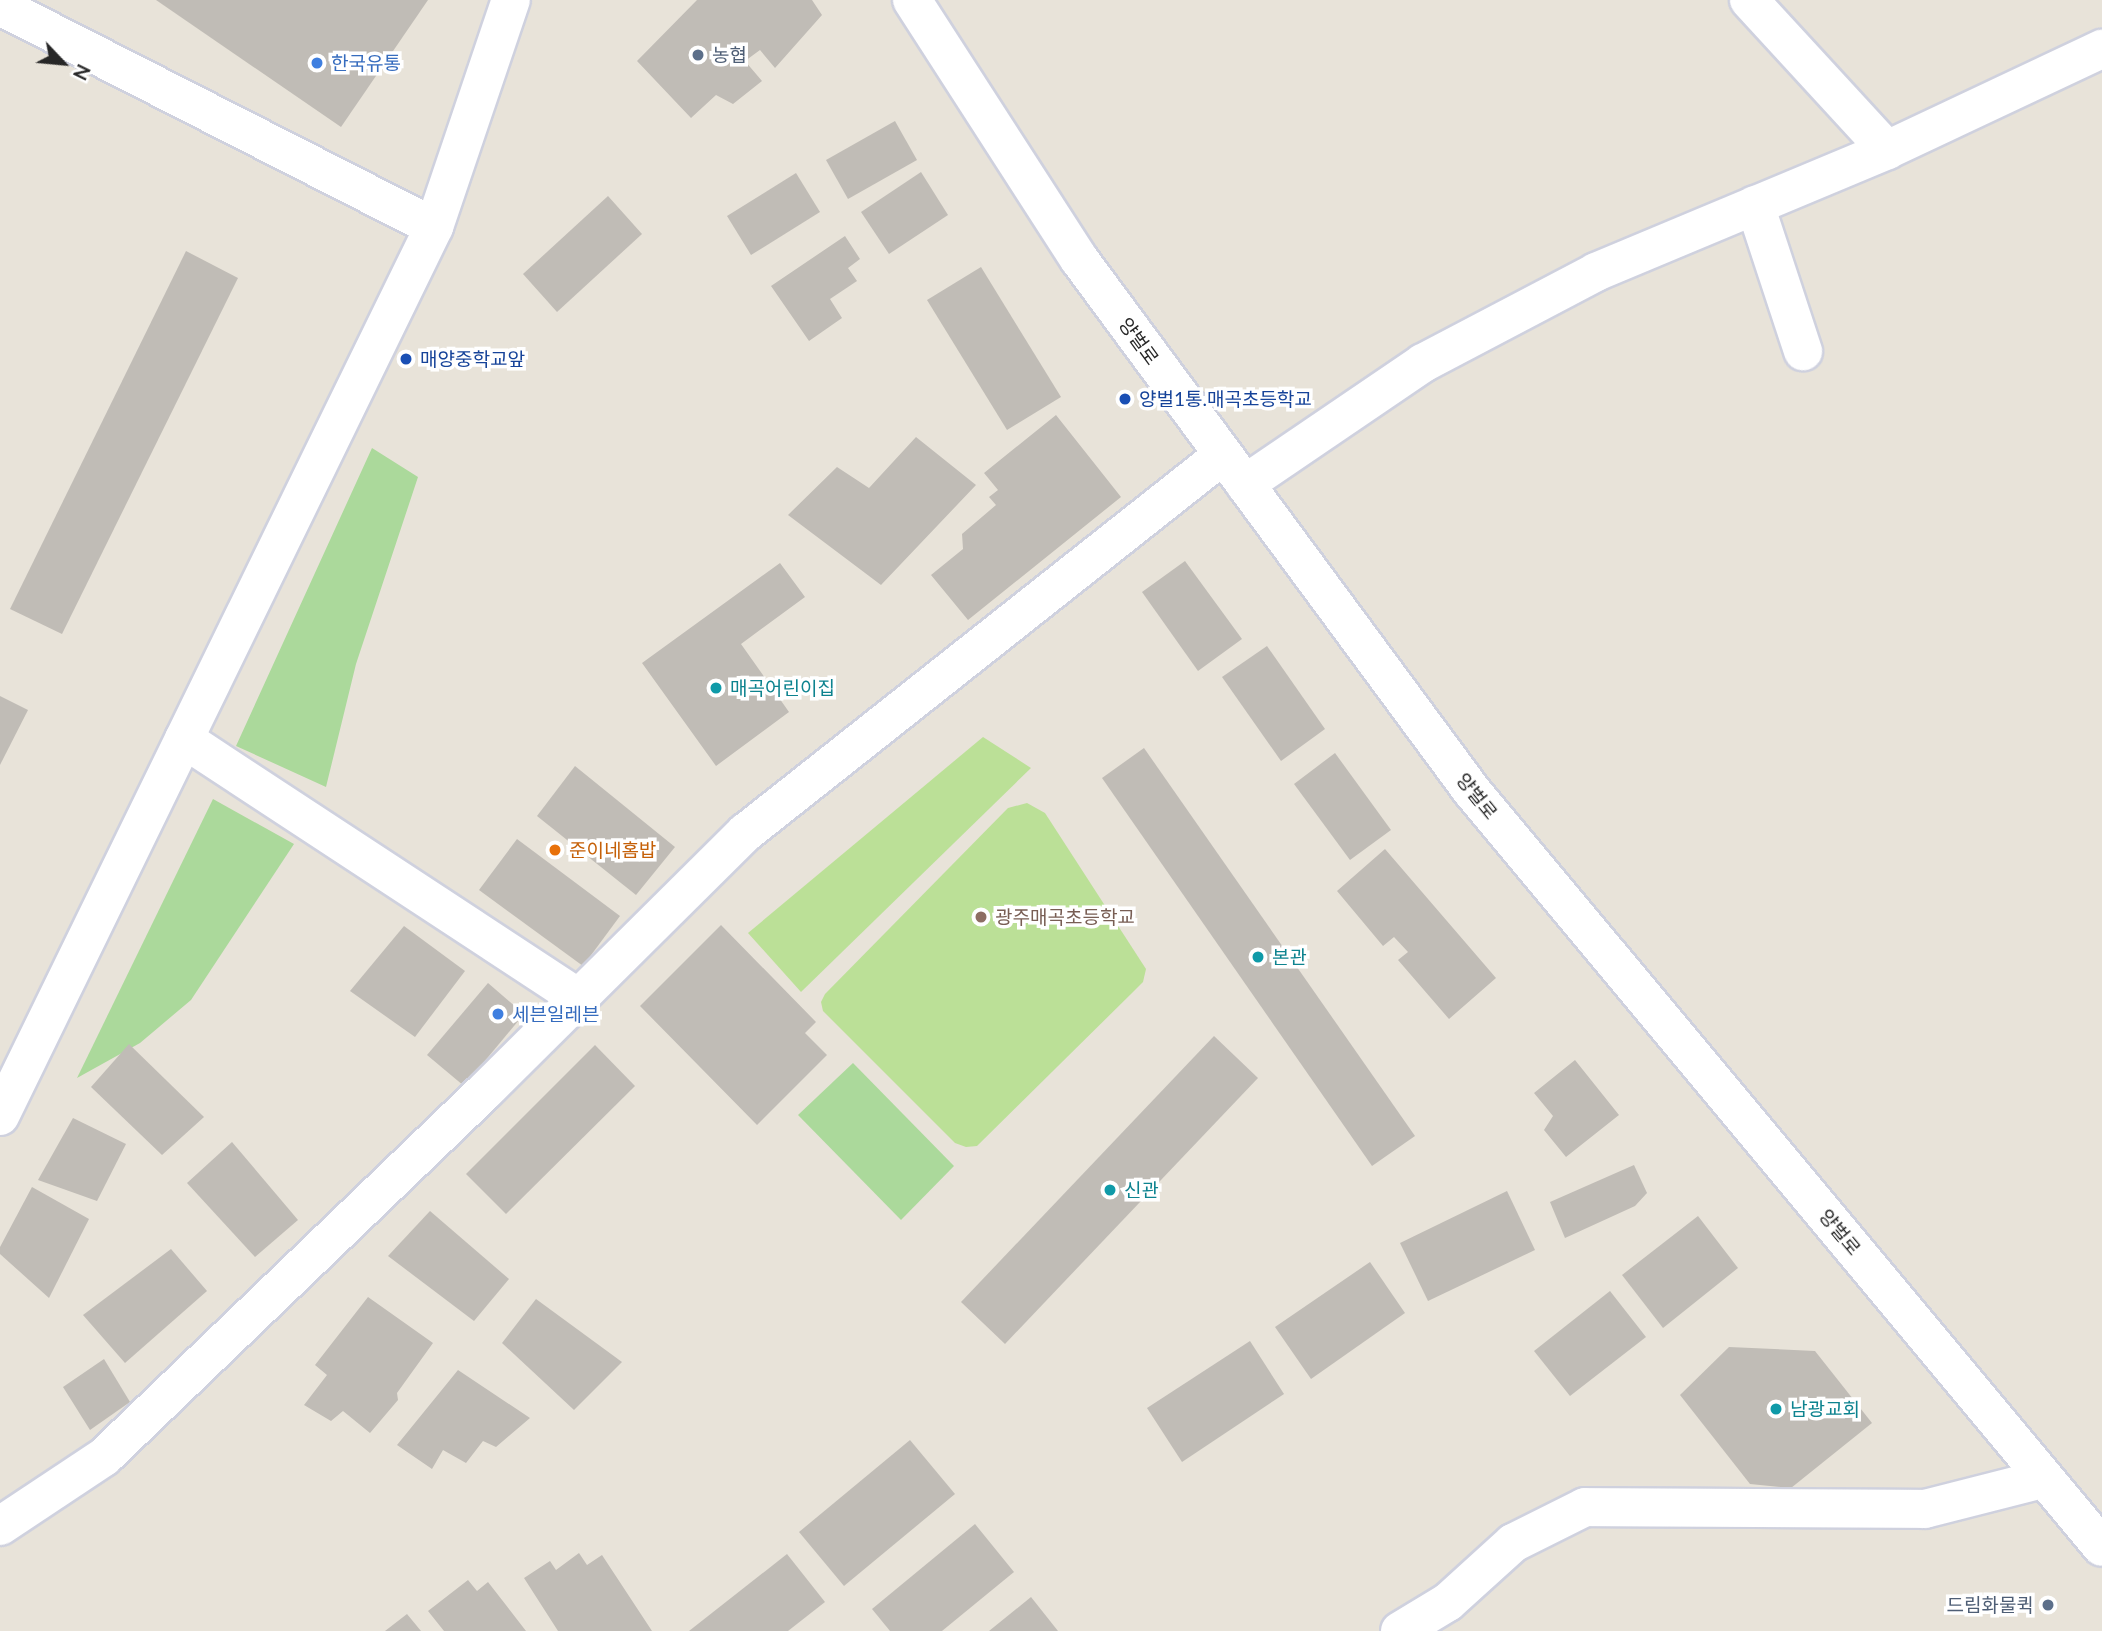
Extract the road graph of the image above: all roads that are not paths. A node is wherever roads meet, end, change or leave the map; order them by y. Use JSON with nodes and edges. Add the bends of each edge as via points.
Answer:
{"nodes":[{"id":1,"x":511,"y":0,"type":"edge"},
{"id":2,"x":912,"y":0,"type":"edge"},
{"id":3,"x":1749,"y":0,"type":"edge"},
{"id":4,"x":0,"y":6,"type":"edge"},
{"id":5,"x":2102,"y":49,"type":"edge"},
{"id":6,"x":1886,"y":150,"type":"junction"},
{"id":7,"x":1755,"y":205,"type":"junction"},
{"id":8,"x":434,"y":227,"type":"junction"},
{"id":9,"x":1802,"y":351,"type":"dead end"},
{"id":10,"x":1234,"y":470,"type":"junction"},
{"id":11,"x":184,"y":739,"type":"junction"},
{"id":12,"x":578,"y":998,"type":"junction"},
{"id":13,"x":0,"y":1116,"type":"edge"},
{"id":14,"x":2043,"y":1479,"type":"junction"},
{"id":15,"x":0,"y":1526,"type":"edge"},
{"id":16,"x":2102,"y":1547,"type":"edge"},
{"id":17,"x":1400,"y":1631,"type":"edge"}],
"edges":[{"from":1,"to":8,"type":"street"},
{"from":2,"to":10,"type":"street","name":"양벌로","via":[[1079,259]]},
{"from":3,"to":6,"type":"street"},
{"from":4,"to":8,"type":"street"},
{"from":5,"to":6,"type":"street"},
{"from":6,"to":7,"type":"street"},
{"from":7,"to":9,"type":"street"},
{"from":7,"to":10,"type":"street","via":[[1596,272]]},
{"from":8,"to":11,"type":"street"},
{"from":10,"to":12,"type":"street","via":[[745,833]]},
{"from":10,"to":14,"type":"street","name":"양벌로","via":[[1471,790]]},
{"from":11,"to":12,"type":"street"},
{"from":11,"to":13,"type":"street"},
{"from":12,"to":15,"type":"street","via":[[104,1457]]},
{"from":14,"to":16,"type":"street","name":"양벌로"},
{"from":14,"to":17,"type":"street","via":[[1925,1509],[1585,1507],[1513,1543],[1448,1602]]}]}
